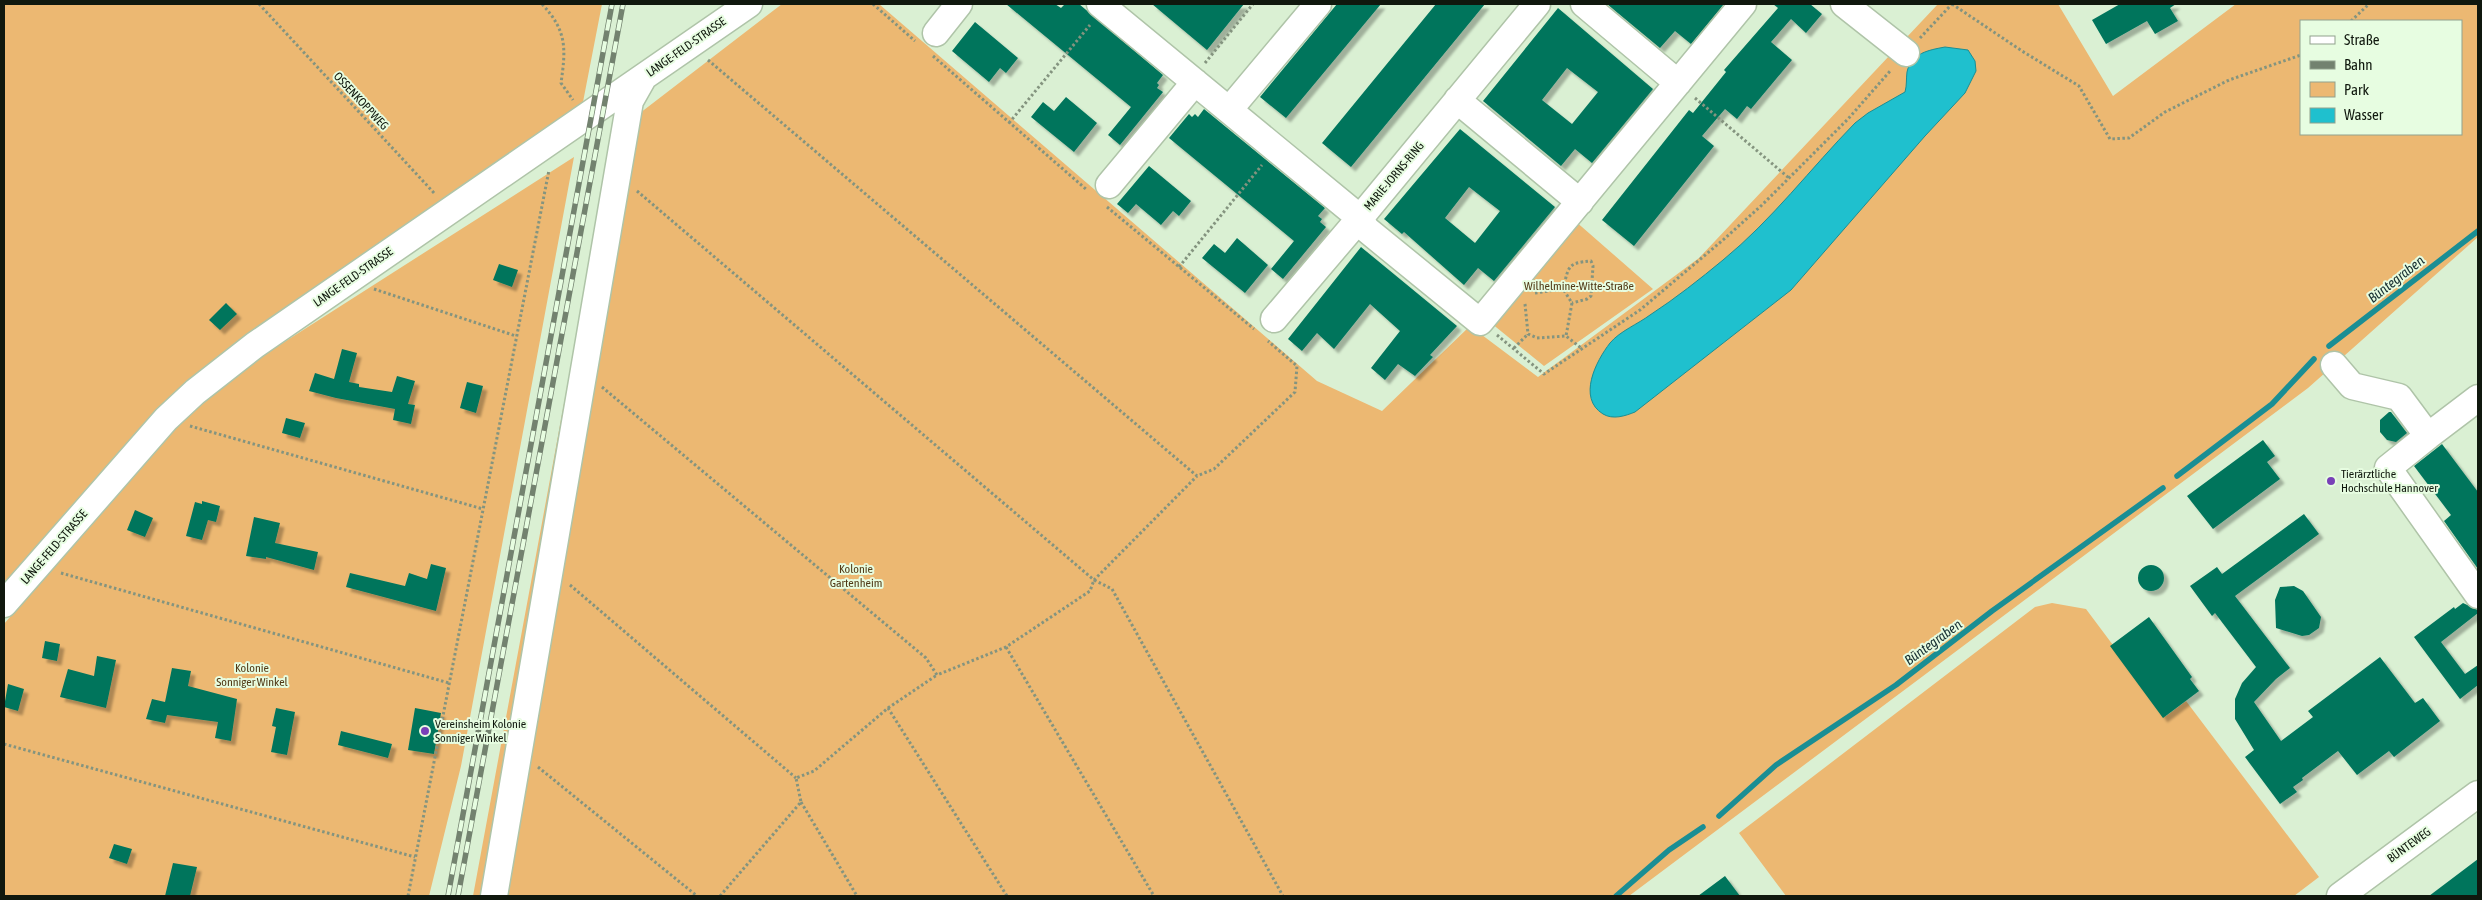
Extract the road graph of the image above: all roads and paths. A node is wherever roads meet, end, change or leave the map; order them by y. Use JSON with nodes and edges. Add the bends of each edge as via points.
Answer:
{"nodes":[{"id":1,"x":259,"y":4,"type":"edge"},
{"id":2,"x":542,"y":4,"type":"edge"},
{"id":3,"x":749,"y":4,"type":"edge"},
{"id":4,"x":872,"y":4,"type":"edge"},
{"id":5,"x":959,"y":4,"type":"edge"},
{"id":6,"x":1253,"y":4,"type":"edge"},
{"id":7,"x":1318,"y":4,"type":"edge"},
{"id":8,"x":1537,"y":4,"type":"edge"},
{"id":9,"x":1584,"y":4,"type":"edge"},
{"id":10,"x":1743,"y":4,"type":"edge"},
{"id":11,"x":1844,"y":4,"type":"edge"},
{"id":12,"x":1952,"y":4,"type":"edge"},
{"id":13,"x":2369,"y":4,"type":"edge"},
{"id":14,"x":1102,"y":6,"type":"edge"},
{"id":15,"x":2352,"y":20,"type":"edge"},
{"id":16,"x":927,"y":43,"type":"junction"},
{"id":17,"x":690,"y":44,"type":"junction"},
{"id":18,"x":1906,"y":52,"type":"junction"},
{"id":19,"x":2300,"y":55,"type":"edge"},
{"id":20,"x":644,"y":77,"type":"junction"},
{"id":21,"x":1193,"y":81,"type":"junction"},
{"id":22,"x":1678,"y":83,"type":"junction"},
{"id":23,"x":1457,"y":100,"type":"junction"},
{"id":24,"x":1228,"y":110,"type":"junction"},
{"id":25,"x":1009,"y":122,"type":"junction"},
{"id":26,"x":568,"y":130,"type":"junction"},
{"id":27,"x":1276,"y":149,"type":"junction"},
{"id":28,"x":551,"y":161,"type":"dead end"},
{"id":29,"x":617,"y":175,"type":"junction"},
{"id":30,"x":1789,"y":178,"type":"junction"},
{"id":31,"x":1101,"y":194,"type":"junction"},
{"id":32,"x":1580,"y":202,"type":"junction"},
{"id":33,"x":450,"y":211,"type":"junction"},
{"id":34,"x":1360,"y":218,"type":"junction"},
{"id":35,"x":1179,"y":267,"type":"junction"},
{"id":36,"x":348,"y":280,"type":"junction"},
{"id":37,"x":1518,"y":289,"type":"junction"},
{"id":38,"x":1563,"y":289,"type":"junction"},
{"id":39,"x":1572,"y":303,"type":"junction"},
{"id":40,"x":1274,"y":319,"type":"dead end"},
{"id":41,"x":1480,"y":322,"type":"junction"},
{"id":42,"x":1528,"y":334,"type":"junction"},
{"id":43,"x":516,"y":336,"type":"junction"},
{"id":44,"x":1566,"y":336,"type":"junction"},
{"id":45,"x":1514,"y":348,"type":"junction"},
{"id":46,"x":1581,"y":348,"type":"junction"},
{"id":47,"x":2334,"y":365,"type":"dead end"},
{"id":48,"x":583,"y":374,"type":"junction"},
{"id":49,"x":2478,"y":398,"type":"edge"},
{"id":50,"x":166,"y":420,"type":"junction"},
{"id":51,"x":2428,"y":436,"type":"junction"},
{"id":52,"x":1197,"y":476,"type":"junction"},
{"id":53,"x":483,"y":509,"type":"junction"},
{"id":54,"x":37,"y":566,"type":"junction"},
{"id":55,"x":550,"y":568,"type":"junction"},
{"id":56,"x":1094,"y":580,"type":"junction"},
{"id":57,"x":2478,"y":595,"type":"edge"},
{"id":58,"x":4,"y":604,"type":"edge"},
{"id":59,"x":1006,"y":648,"type":"junction"},
{"id":60,"x":937,"y":675,"type":"junction"},
{"id":61,"x":449,"y":683,"type":"junction"},
{"id":62,"x":888,"y":708,"type":"junction"},
{"id":63,"x":4,"y":744,"type":"edge"},
{"id":64,"x":518,"y":751,"type":"junction"},
{"id":65,"x":796,"y":778,"type":"junction"},
{"id":66,"x":2478,"y":794,"type":"edge"},
{"id":67,"x":800,"y":802,"type":"junction"},
{"id":68,"x":415,"y":857,"type":"junction"},
{"id":69,"x":408,"y":896,"type":"edge"},
{"id":70,"x":494,"y":896,"type":"edge"},
{"id":71,"x":697,"y":896,"type":"edge"},
{"id":72,"x":720,"y":896,"type":"edge"},
{"id":73,"x":857,"y":896,"type":"edge"},
{"id":74,"x":1007,"y":896,"type":"edge"},
{"id":75,"x":1154,"y":896,"type":"edge"},
{"id":76,"x":1283,"y":896,"type":"edge"},
{"id":77,"x":2340,"y":896,"type":"edge"}],
"edges":[{"from":1,"to":33,"type":"path","name":"OSSENKOPPWEG"},
{"from":2,"to":26,"type":"path","via":[[557,20],[566,51],[561,83],[574,102]]},
{"from":3,"to":17,"type":"street","name":"LANGE-FELD-STRASSE"},
{"from":4,"to":16,"type":"path"},
{"from":5,"to":16,"type":"street"},
{"from":6,"to":21,"type":"path"},
{"from":7,"to":24,"type":"street"},
{"from":8,"to":23,"type":"street","name":"MARIE-JORNS-RING"},
{"from":9,"to":22,"type":"street"},
{"from":10,"to":22,"type":"street"},
{"from":11,"to":18,"type":"street"},
{"from":12,"to":18,"type":"path"},
{"from":12,"to":19,"type":"path","via":[[2079,86],[2110,139],[2129,138],[2165,112],[2221,84]]},
{"from":13,"to":15,"type":"path"},
{"from":14,"to":21,"type":"street","name":"MARIE-JORNS-RING"},
{"from":14,"to":25,"type":"path"},
{"from":16,"to":25,"type":"path"},
{"from":17,"to":20,"type":"street","name":"LANGE-FELD-STRASSE"},
{"from":17,"to":52,"type":"path"},
{"from":18,"to":30,"type":"path","via":[[1848,119]]},
{"from":20,"to":26,"type":"street","name":"LANGE-FELD-STRASSE"},
{"from":20,"to":29,"type":"street","via":[[630,101]]},
{"from":21,"to":24,"type":"street","name":"MARIE-JORNS-RING"},
{"from":21,"to":31,"type":"street"},
{"from":22,"to":30,"type":"path"},
{"from":22,"to":32,"type":"street"},
{"from":23,"to":32,"type":"street"},
{"from":23,"to":34,"type":"street","name":"MARIE-JORNS-RING"},
{"from":24,"to":27,"type":"street","name":"MARIE-JORNS-RING"},
{"from":25,"to":31,"type":"path"},
{"from":26,"to":33,"type":"street","name":"LANGE-FELD-STRASSE"},
{"from":27,"to":34,"type":"street","name":"MARIE-JORNS-RING"},
{"from":27,"to":35,"type":"path"},
{"from":28,"to":43,"type":"path"},
{"from":29,"to":48,"type":"street"},
{"from":29,"to":56,"type":"path"},
{"from":30,"to":46,"type":"path","via":[[1724,240],[1640,310]]},
{"from":31,"to":35,"type":"path"},
{"from":32,"to":37,"type":"street"},
{"from":33,"to":36,"type":"street","name":"LANGE-FELD-STRASSE"},
{"from":34,"to":40,"type":"street"},
{"from":34,"to":41,"type":"street","via":[[1366,229]]},
{"from":35,"to":52,"type":"path","via":[[1297,366],[1295,392],[1214,469]]},
{"from":36,"to":43,"type":"path"},
{"from":36,"to":50,"type":"street","name":"LANGE-FELD-STRASSE","via":[[255,345],[195,392]]},
{"from":37,"to":38,"type":"path"},
{"from":37,"to":41,"type":"street"},
{"from":37,"to":42,"type":"path"},
{"from":38,"to":39,"type":"path"},
{"from":38,"to":39,"type":"path","via":[[1569,266],[1591,261],[1591,296]]},
{"from":39,"to":44,"type":"path"},
{"from":41,"to":45,"type":"path"},
{"from":42,"to":44,"type":"path","via":[[1537,338]]},
{"from":42,"to":45,"type":"path"},
{"from":43,"to":53,"type":"path"},
{"from":44,"to":46,"type":"path"},
{"from":45,"to":46,"type":"path","via":[[1544,374]]},
{"from":47,"to":51,"type":"street","via":[[2352,386],[2399,397]]},
{"from":48,"to":55,"type":"street"},
{"from":48,"to":60,"type":"path","via":[[614,395],[926,658]]},
{"from":49,"to":51,"type":"street"},
{"from":50,"to":53,"type":"path"},
{"from":50,"to":54,"type":"street","name":"LANGE-FELD-STRASSE"},
{"from":51,"to":57,"type":"street","via":[[2388,468]]},
{"from":52,"to":56,"type":"path"},
{"from":53,"to":61,"type":"path"},
{"from":54,"to":58,"type":"street","name":"LANGE-FELD-STRASSE"},
{"from":54,"to":61,"type":"path"},
{"from":55,"to":64,"type":"street"},
{"from":55,"to":65,"type":"path"},
{"from":56,"to":59,"type":"path","via":[[1090,591]]},
{"from":56,"to":76,"type":"path","via":[[1112,589]]},
{"from":59,"to":60,"type":"path"},
{"from":59,"to":75,"type":"path"},
{"from":60,"to":62,"type":"path"},
{"from":61,"to":68,"type":"path"},
{"from":62,"to":65,"type":"path","via":[[814,771]]},
{"from":62,"to":74,"type":"path"},
{"from":63,"to":68,"type":"path"},
{"from":64,"to":70,"type":"street"},
{"from":64,"to":71,"type":"path"},
{"from":65,"to":67,"type":"path"},
{"from":66,"to":77,"type":"street","name":"BÜNTEWEG"},
{"from":67,"to":72,"type":"path"},
{"from":67,"to":73,"type":"path"},
{"from":68,"to":69,"type":"path"}]}
